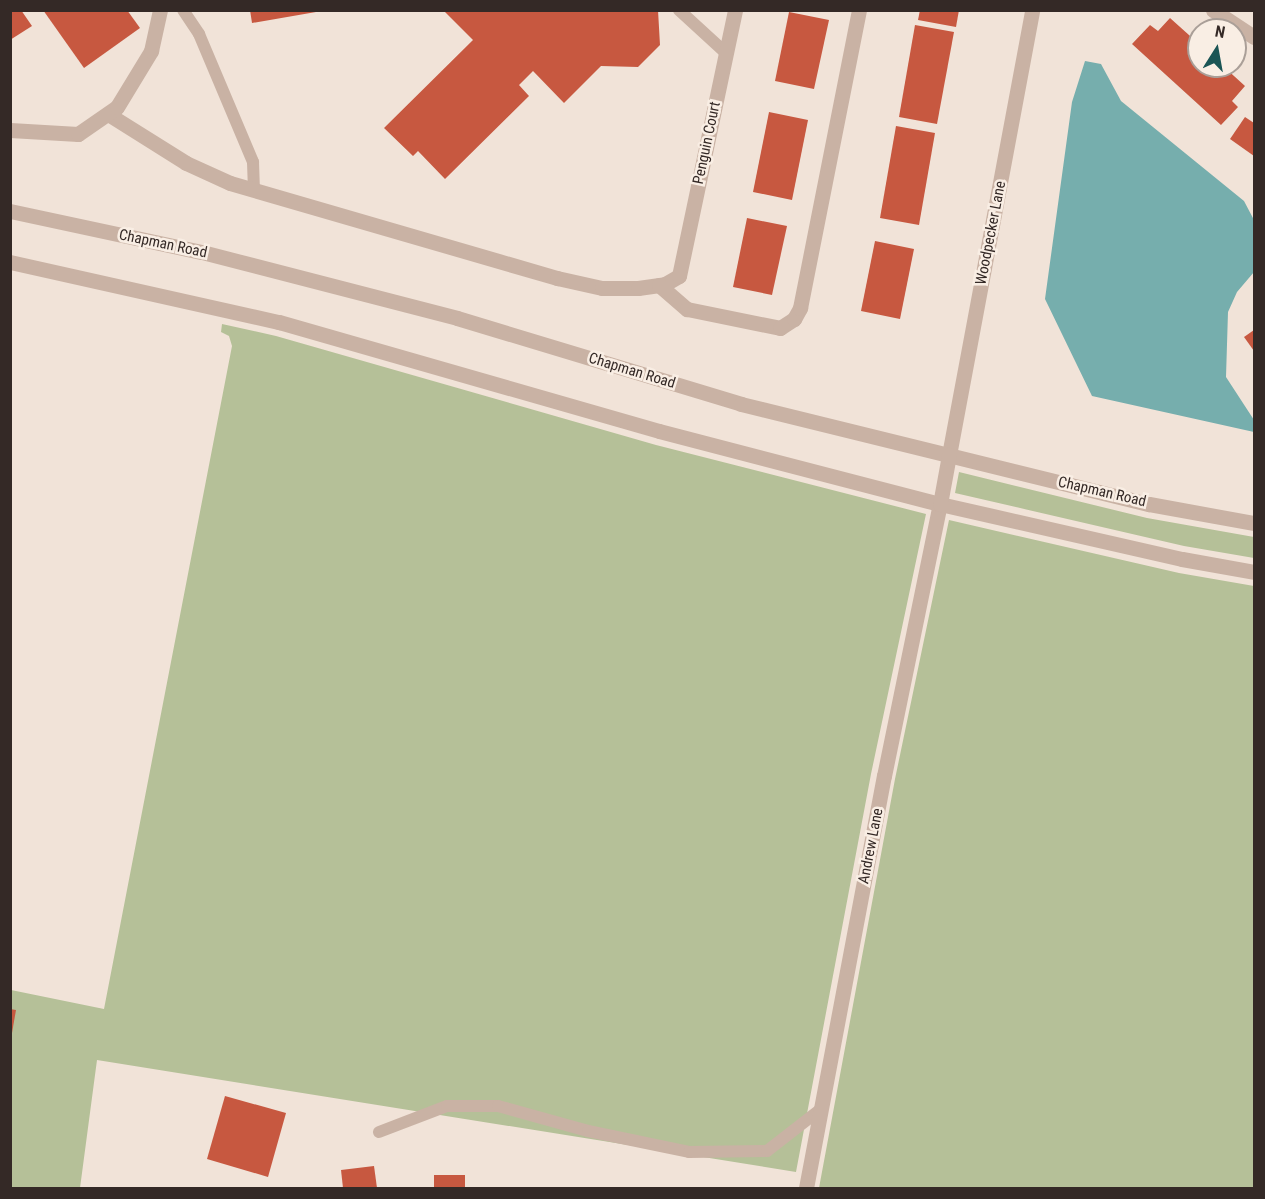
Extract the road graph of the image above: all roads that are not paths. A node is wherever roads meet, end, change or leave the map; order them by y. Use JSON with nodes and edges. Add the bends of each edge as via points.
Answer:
{"nodes":[{"id":1,"x":160,"y":10,"type":"edge"},
{"id":2,"x":183,"y":10,"type":"edge"},
{"id":3,"x":679,"y":10,"type":"edge"},
{"id":4,"x":735,"y":10,"type":"edge"},
{"id":5,"x":859,"y":10,"type":"edge"},
{"id":6,"x":1032,"y":10,"type":"edge"},
{"id":7,"x":1213,"y":10,"type":"edge"},
{"id":8,"x":1254,"y":37,"type":"edge"},
{"id":9,"x":726,"y":53,"type":"junction"},
{"id":10,"x":108,"y":114,"type":"junction"},
{"id":11,"x":10,"y":130,"type":"edge"},
{"id":12,"x":254,"y":190,"type":"junction"},
{"id":13,"x":10,"y":211,"type":"edge"},
{"id":14,"x":10,"y":262,"type":"edge"},
{"id":15,"x":659,"y":285,"type":"junction"},
{"id":16,"x":949,"y":455,"type":"junction"},
{"id":17,"x":940,"y":504,"type":"junction"},
{"id":18,"x":1254,"y":523,"type":"edge"},
{"id":19,"x":1254,"y":572,"type":"edge"},
{"id":20,"x":821,"y":1109,"type":"junction"},
{"id":21,"x":379,"y":1132,"type":"dead end"},
{"id":22,"x":806,"y":1188,"type":"edge"}],
"edges":[{"from":1,"to":10,"type":"street","via":[[151,51],[117,107]]},
{"from":2,"to":12,"type":"lane","via":[[199,34],[253,162]]},
{"from":3,"to":9,"type":"lane"},
{"from":4,"to":9,"type":"street","name":"Penguin Court"},
{"from":5,"to":15,"type":"street","via":[[800,308],[794,319],[780,328],[687,309]]},
{"from":6,"to":16,"type":"street","name":"Woodpecker Lane"},
{"from":7,"to":8,"type":"street"},
{"from":9,"to":15,"type":"street","name":"Penguin Court","via":[[679,276]]},
{"from":10,"to":11,"type":"street","via":[[78,134]]},
{"from":10,"to":12,"type":"street","via":[[186,163]]},
{"from":12,"to":15,"type":"street","via":[[557,278],[602,288]]},
{"from":13,"to":16,"type":"street","name":"Chapman Road","via":[[225,258],[457,318],[741,404]]},
{"from":14,"to":17,"type":"street","via":[[279,322],[648,428]]},
{"from":16,"to":17,"type":"street","name":"Woodpecker Lane"},
{"from":16,"to":18,"type":"street","name":"Chapman Road","via":[[1149,504]]},
{"from":17,"to":19,"type":"street"},
{"from":17,"to":20,"type":"street","name":"Andrew Lane"},
{"from":20,"to":21,"type":"lane","via":[[767,1150],[689,1152],[588,1131],[498,1106],[447,1106]]},
{"from":20,"to":22,"type":"street","name":"Andrew Lane"}]}
